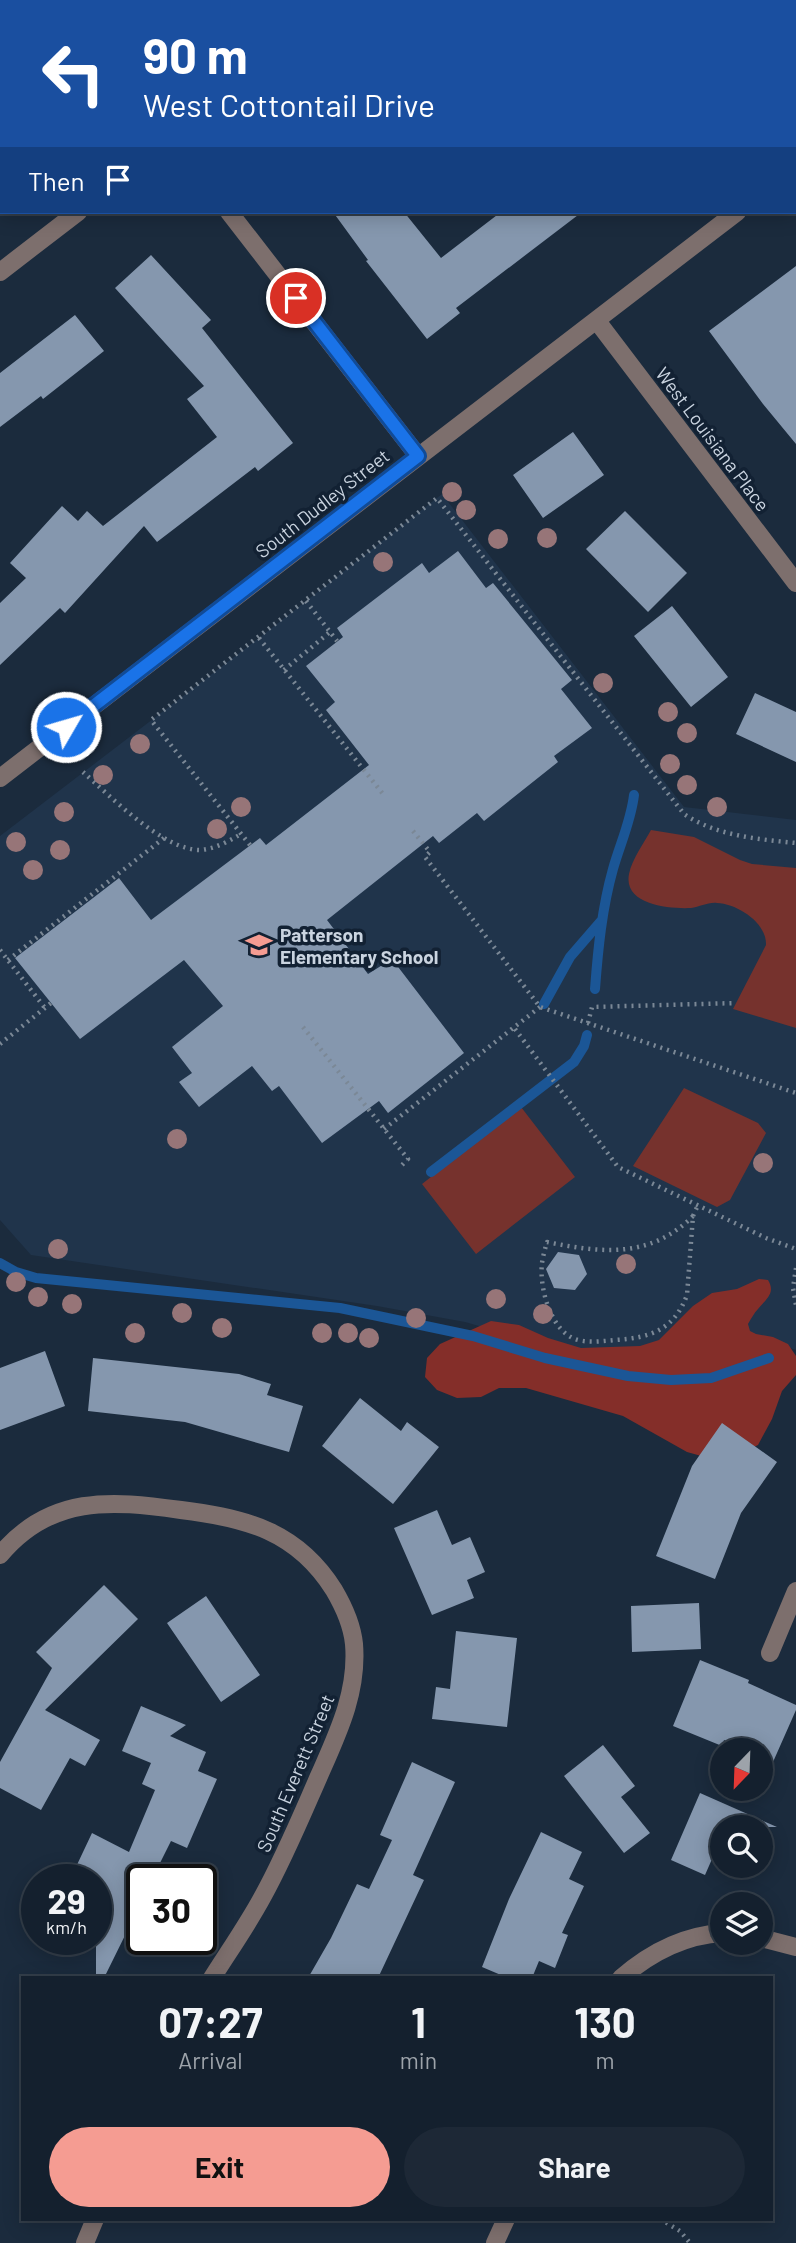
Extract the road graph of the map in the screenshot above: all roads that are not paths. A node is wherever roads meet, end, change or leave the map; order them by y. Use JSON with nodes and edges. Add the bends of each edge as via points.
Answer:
{"nodes":[{"id":1,"x":75,"y":214,"type":"edge"},
{"id":2,"x":231,"y":214,"type":"edge"},
{"id":3,"x":734,"y":214,"type":"edge"},
{"id":4,"x":0,"y":272,"type":"edge"},
{"id":5,"x":597,"y":321,"type":"junction"},
{"id":6,"x":418,"y":456,"type":"junction"},
{"id":7,"x":796,"y":583,"type":"edge"},
{"id":8,"x":0,"y":778,"type":"edge"},
{"id":9,"x":0,"y":1555,"type":"edge"},
{"id":10,"x":796,"y":1591,"type":"edge"},
{"id":11,"x":770,"y":1653,"type":"dead end"},
{"id":12,"x":710,"y":1935,"type":"edge"},
{"id":13,"x":773,"y":1941,"type":"edge"},
{"id":14,"x":796,"y":1947,"type":"edge"},
{"id":15,"x":213,"y":1976,"type":"edge"},
{"id":16,"x":624,"y":1976,"type":"edge"},
{"id":17,"x":94,"y":2221,"type":"edge"},
{"id":18,"x":505,"y":2221,"type":"edge"},
{"id":19,"x":85,"y":2243,"type":"edge"},
{"id":20,"x":495,"y":2243,"type":"edge"}],
"edges":[{"from":1,"to":4,"type":"street"},
{"from":2,"to":6,"type":"street"},
{"from":3,"to":5,"type":"street","name":"South Dudley Street"},
{"from":5,"to":6,"type":"street","name":"South Dudley Street"},
{"from":5,"to":7,"type":"street","name":"West Louisiana Place"},
{"from":6,"to":8,"type":"street","name":"South Dudley Street"},
{"from":9,"to":15,"type":"street","name":"South Everett Street","via":[[34,1525],[99,1503],[219,1515],[257,1525],[302,1552],[342,1604],[354,1643],[352,1693],[343,1721],[284,1856]]},
{"from":10,"to":11,"type":"street"},
{"from":12,"to":16,"type":"street","via":[[654,1953]]},
{"from":13,"to":14,"type":"street"},
{"from":17,"to":19,"type":"street"},
{"from":18,"to":20,"type":"street"}]}
